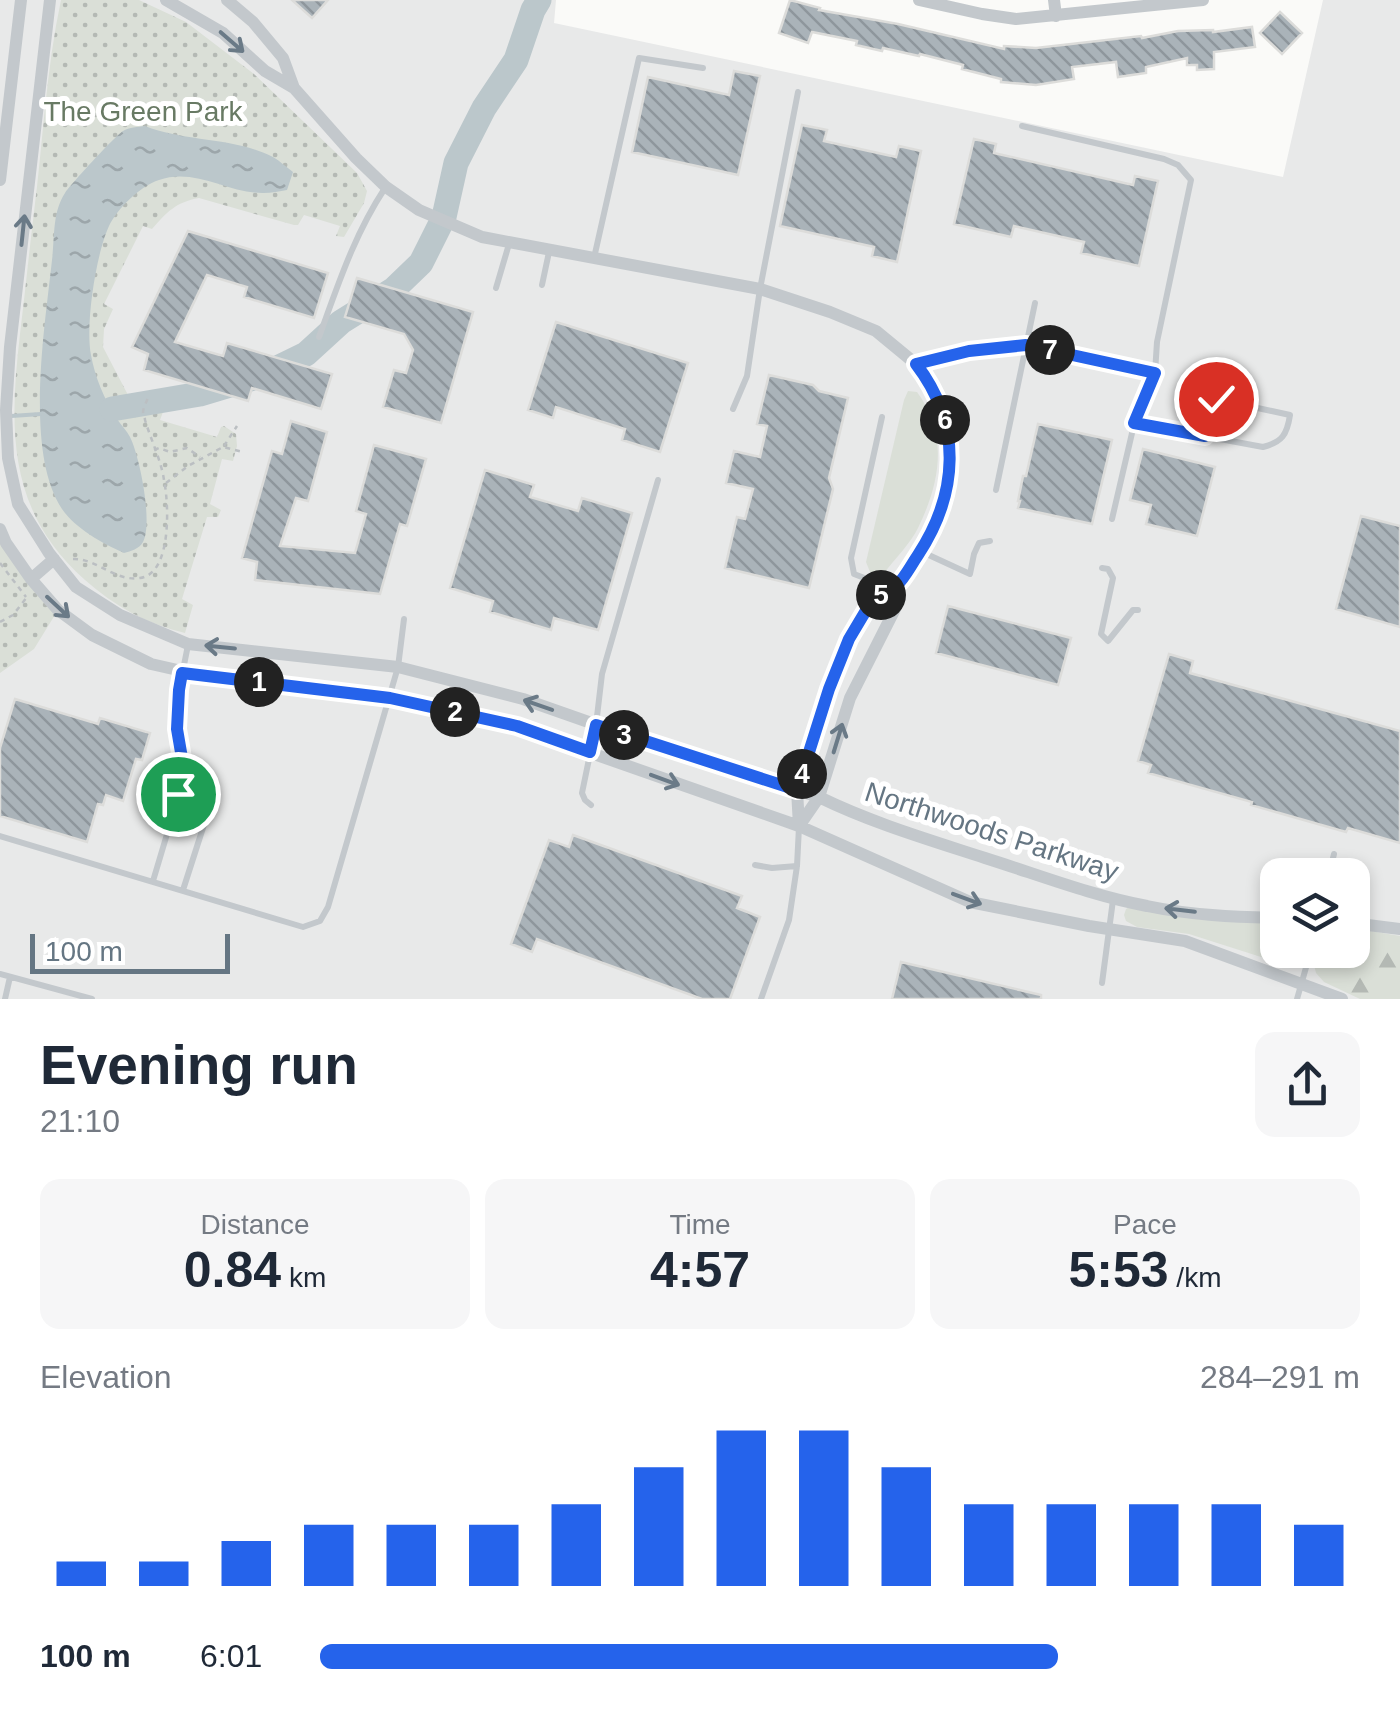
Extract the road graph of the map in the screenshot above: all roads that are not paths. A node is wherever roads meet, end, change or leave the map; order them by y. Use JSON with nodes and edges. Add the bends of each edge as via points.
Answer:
{"nodes":[{"id":1,"x":22,"y":0,"type":"edge"},
{"id":2,"x":50,"y":0,"type":"edge"},
{"id":3,"x":166,"y":0,"type":"edge"},
{"id":4,"x":227,"y":0,"type":"edge"},
{"id":5,"x":920,"y":0,"type":"edge"},
{"id":6,"x":1054,"y":0,"type":"edge"},
{"id":7,"x":1204,"y":0,"type":"edge"},
{"id":8,"x":1056,"y":16,"type":"junction"},
{"id":9,"x":703,"y":68,"type":"dead end"},
{"id":10,"x":294,"y":88,"type":"junction"},
{"id":11,"x":798,"y":92,"type":"dead end"},
{"id":12,"x":1022,"y":126,"type":"dead end"},
{"id":13,"x":0,"y":180,"type":"edge"},
{"id":14,"x":386,"y":187,"type":"junction"},
{"id":15,"x":509,"y":243,"type":"junction"},
{"id":16,"x":550,"y":251,"type":"junction"},
{"id":17,"x":594,"y":259,"type":"junction"},
{"id":18,"x":542,"y":285,"type":"dead end"},
{"id":19,"x":496,"y":288,"type":"dead end"},
{"id":20,"x":760,"y":288,"type":"junction"},
{"id":21,"x":1036,"y":302,"type":"dead end"},
{"id":22,"x":319,"y":337,"type":"dead end"},
{"id":23,"x":1026,"y":345,"type":"junction"},
{"id":24,"x":916,"y":364,"type":"junction"},
{"id":25,"x":1155,"y":373,"type":"junction"},
{"id":26,"x":734,"y":409,"type":"dead end"},
{"id":27,"x":882,"y":416,"type":"dead end"},
{"id":28,"x":1134,"y":423,"type":"junction"},
{"id":29,"x":1205,"y":436,"type":"junction"},
{"id":30,"x":658,"y":480,"type":"dead end"},
{"id":31,"x":996,"y":490,"type":"dead end"},
{"id":32,"x":1112,"y":519,"type":"dead end"},
{"id":33,"x":0,"y":529,"type":"edge"},
{"id":34,"x":990,"y":541,"type":"dead end"},
{"id":35,"x":920,"y":551,"type":"junction"},
{"id":36,"x":61,"y":560,"type":"junction"},
{"id":37,"x":1102,"y":568,"type":"dead end"},
{"id":38,"x":31,"y":579,"type":"junction"},
{"id":39,"x":894,"y":590,"type":"junction"},
{"id":40,"x":1138,"y":610,"type":"dead end"},
{"id":41,"x":404,"y":619,"type":"dead end"},
{"id":42,"x":188,"y":644,"type":"junction"},
{"id":43,"x":398,"y":667,"type":"junction"},
{"id":44,"x":182,"y":673,"type":"junction"},
{"id":45,"x":390,"y":698,"type":"junction"},
{"id":46,"x":596,"y":725,"type":"junction"},
{"id":47,"x":590,"y":752,"type":"junction"},
{"id":48,"x":797,"y":790,"type":"junction"},
{"id":49,"x":819,"y":798,"type":"junction"},
{"id":50,"x":210,"y":806,"type":"dead end"},
{"id":51,"x":590,"y":806,"type":"dead end"},
{"id":52,"x":799,"y":826,"type":"junction"},
{"id":53,"x":0,"y":836,"type":"edge"},
{"id":54,"x":1334,"y":854,"type":"dead end"},
{"id":55,"x":1333,"y":858,"type":"edge"},
{"id":56,"x":755,"y":864,"type":"dead end"},
{"id":57,"x":797,"y":866,"type":"junction"},
{"id":58,"x":153,"y":882,"type":"junction"},
{"id":59,"x":183,"y":890,"type":"junction"},
{"id":60,"x":1114,"y":897,"type":"junction"},
{"id":61,"x":1260,"y":918,"type":"edge"},
{"id":62,"x":1370,"y":925,"type":"edge"},
{"id":63,"x":1110,"y":929,"type":"junction"},
{"id":64,"x":1400,"y":929,"type":"edge"},
{"id":65,"x":1306,"y":968,"type":"edge"},
{"id":66,"x":0,"y":974,"type":"edge"},
{"id":67,"x":10,"y":976,"type":"junction"},
{"id":68,"x":1102,"y":983,"type":"dead end"},
{"id":69,"x":1302,"y":984,"type":"junction"},
{"id":70,"x":5,"y":999,"type":"edge"},
{"id":71,"x":92,"y":999,"type":"edge"},
{"id":72,"x":762,"y":999,"type":"edge"},
{"id":73,"x":1297,"y":999,"type":"edge"},
{"id":74,"x":1342,"y":999,"type":"edge"}],
"edges":[{"from":1,"to":13,"type":"street"},
{"from":36,"to":2,"type":"street","name":"Northwoods Parkway","one_way":true,"via":[[18,504],[6,410]]},
{"from":3,"to":10,"type":"street","one_way":true,"via":[[223,33]]},
{"from":4,"to":10,"type":"street","via":[[283,58]]},
{"from":5,"to":8,"type":"street","via":[[1016,19]]},
{"from":6,"to":8,"type":"street"},
{"from":7,"to":8,"type":"street"},
{"from":9,"to":17,"type":"lane","via":[[640,58]]},
{"from":10,"to":14,"type":"street"},
{"from":11,"to":20,"type":"lane"},
{"from":12,"to":25,"type":"lane","via":[[1164,159],[1191,180]]},
{"from":14,"to":15,"type":"street","via":[[419,210]]},
{"from":14,"to":22,"type":"lane","via":[[352,248]]},
{"from":15,"to":16,"type":"street"},
{"from":15,"to":19,"type":"lane"},
{"from":16,"to":17,"type":"street"},
{"from":16,"to":18,"type":"lane"},
{"from":17,"to":20,"type":"street"},
{"from":20,"to":24,"type":"street","via":[[876,331]]},
{"from":20,"to":26,"type":"lane","via":[[747,376]]},
{"from":21,"to":23,"type":"lane"},
{"from":23,"to":24,"type":"street"},
{"from":23,"to":25,"type":"street"},
{"from":23,"to":31,"type":"lane"},
{"from":24,"to":35,"type":"street","via":[[945,422],[950,456],[942,510]]},
{"from":25,"to":28,"type":"lane"},
{"from":27,"to":39,"type":"lane","via":[[851,558],[854,574]]},
{"from":28,"to":29,"type":"lane"},
{"from":28,"to":32,"type":"lane"},
{"from":29,"to":29,"type":"lane","via":[[1263,447],[1288,432],[1290,415],[1216,399]]},
{"from":30,"to":46,"type":"lane","via":[[602,674]]},
{"from":33,"to":38,"type":"street"},
{"from":34,"to":35,"type":"lane","via":[[979,543],[970,574]]},
{"from":35,"to":39,"type":"street"},
{"from":36,"to":38,"type":"street"},
{"from":36,"to":42,"type":"street","name":"Northwoods Parkway","via":[[76,587]]},
{"from":37,"to":40,"type":"lane","via":[[1113,578],[1101,634],[1108,641]]},
{"from":38,"to":44,"type":"street","one_way":true,"via":[[92,635]]},
{"from":39,"to":48,"type":"street","via":[[874,597],[849,639]]},
{"from":49,"to":39,"type":"street","one_way":true,"via":[[850,698],[895,609]]},
{"from":41,"to":43,"type":"lane"},
{"from":43,"to":42,"type":"street","name":"Northwoods Parkway","one_way":true},
{"from":42,"to":44,"type":"lane"},
{"from":43,"to":45,"type":"lane"},
{"from":46,"to":43,"type":"street","name":"Northwoods Parkway","one_way":true},
{"from":44,"to":45,"type":"street"},
{"from":44,"to":58,"type":"lane","via":[[177,729],[183,764]]},
{"from":45,"to":47,"type":"street","via":[[517,726]]},
{"from":45,"to":59,"type":"lane","via":[[320,921],[304,927]]},
{"from":46,"to":47,"type":"lane"},
{"from":46,"to":48,"type":"street","name":"Northwoods Parkway"},
{"from":47,"to":51,"type":"lane","via":[[582,793]]},
{"from":47,"to":52,"type":"street","one_way":true},
{"from":48,"to":49,"type":"street","name":"Northwoods Parkway"},
{"from":48,"to":52,"type":"street"},
{"from":49,"to":52,"type":"street"},
{"from":49,"to":60,"type":"street","name":"Northwoods Parkway"},
{"from":50,"to":59,"type":"lane"},
{"from":52,"to":57,"type":"lane"},
{"from":52,"to":63,"type":"street","one_way":true,"via":[[970,902]]},
{"from":53,"to":58,"type":"lane"},
{"from":54,"to":55,"type":"lane"},
{"from":56,"to":57,"type":"lane"},
{"from":57,"to":72,"type":"lane","via":[[789,920]]},
{"from":58,"to":59,"type":"lane"},
{"from":61,"to":60,"type":"street","name":"Northwoods Parkway","one_way":true},
{"from":60,"to":63,"type":"lane"},
{"from":62,"to":64,"type":"street"},
{"from":63,"to":68,"type":"lane"},
{"from":63,"to":69,"type":"street","via":[[1185,942]]},
{"from":65,"to":69,"type":"lane"},
{"from":66,"to":67,"type":"lane"},
{"from":67,"to":70,"type":"lane"},
{"from":67,"to":71,"type":"lane"},
{"from":69,"to":73,"type":"lane"},
{"from":69,"to":74,"type":"street"}]}
